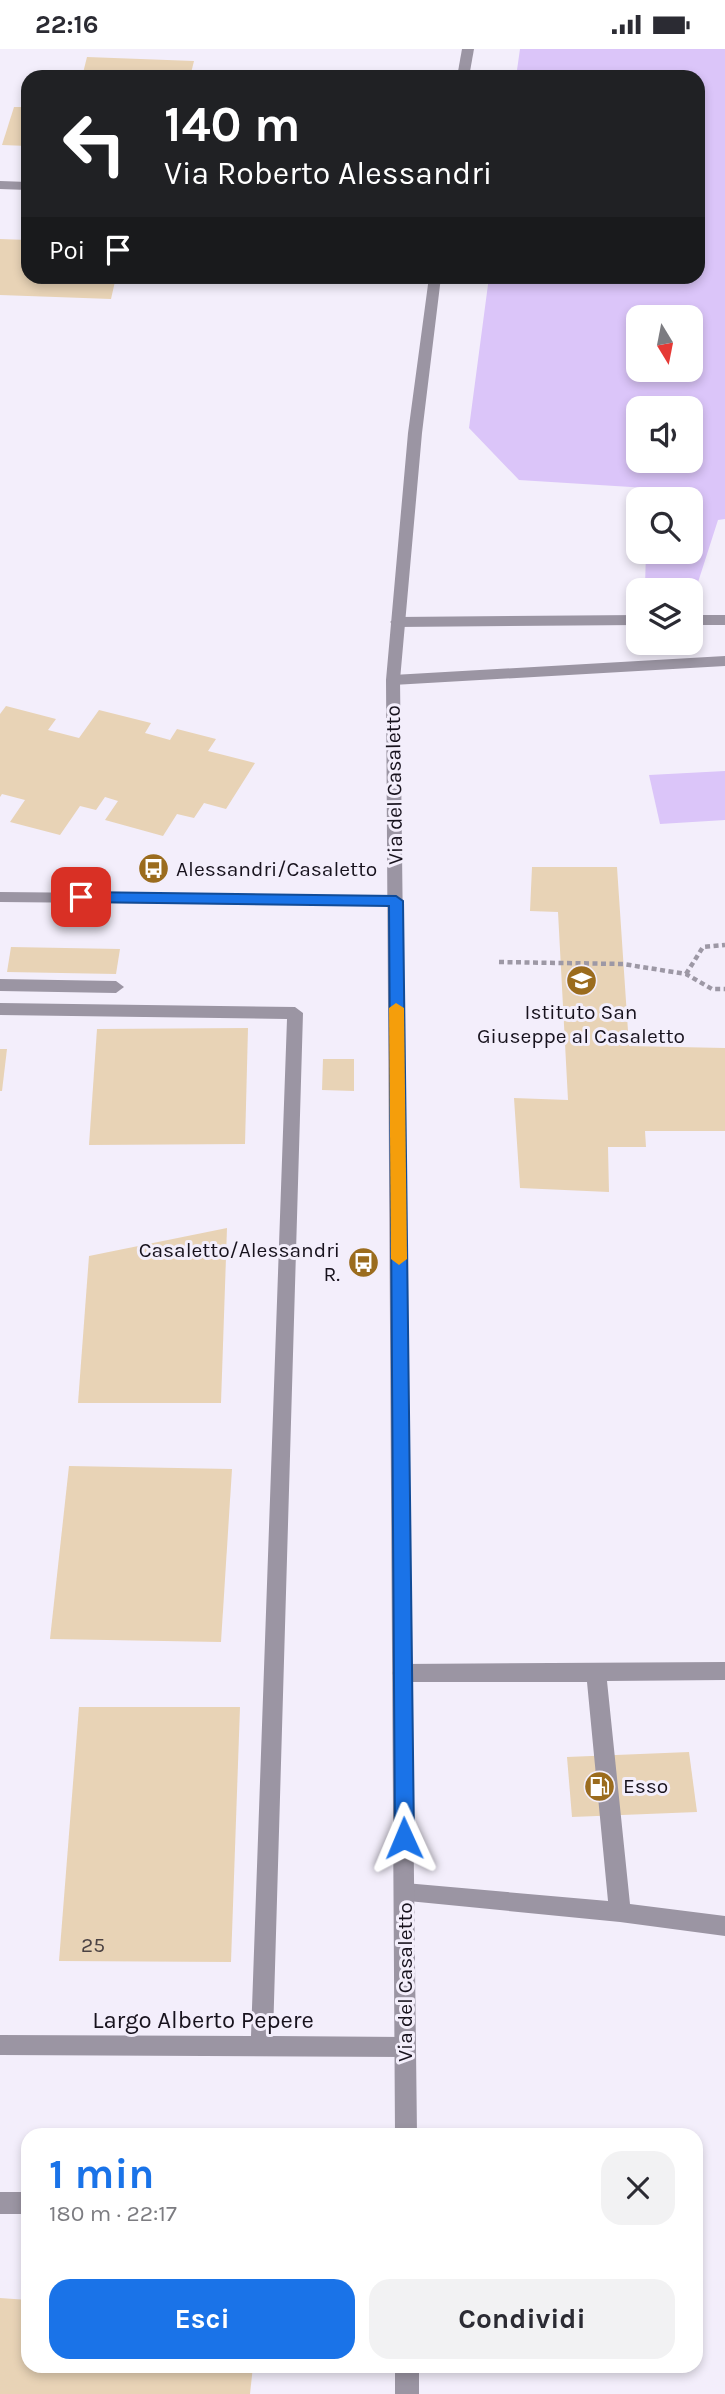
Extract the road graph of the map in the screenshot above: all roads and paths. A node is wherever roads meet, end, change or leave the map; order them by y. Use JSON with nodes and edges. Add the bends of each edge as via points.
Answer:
{"nodes":[{"id":1,"x":468,"y":49,"type":"edge"},
{"id":2,"x":464,"y":70,"type":"edge"},
{"id":3,"x":0,"y":185,"type":"edge"},
{"id":4,"x":21,"y":186,"type":"edge"},
{"id":5,"x":434,"y":284,"type":"edge"},
{"id":6,"x":626,"y":619,"type":"edge"},
{"id":7,"x":703,"y":620,"type":"edge"},
{"id":8,"x":725,"y":620,"type":"edge"},
{"id":9,"x":397,"y":622,"type":"junction"},
{"id":10,"x":725,"y":661,"type":"edge"},
{"id":11,"x":393,"y":680,"type":"junction"},
{"id":12,"x":0,"y":897,"type":"edge"},
{"id":13,"x":396,"y":901,"type":"junction"},
{"id":14,"x":725,"y":945,"type":"edge"},
{"id":15,"x":499,"y":962,"type":"dead end"},
{"id":16,"x":686,"y":974,"type":"junction"},
{"id":17,"x":0,"y":985,"type":"edge"},
{"id":18,"x":116,"y":987,"type":"dead end"},
{"id":19,"x":725,"y":989,"type":"edge"},
{"id":20,"x":0,"y":1009,"type":"edge"},
{"id":21,"x":725,"y":1671,"type":"edge"},
{"id":22,"x":402,"y":1673,"type":"junction"},
{"id":23,"x":596,"y":1673,"type":"junction"},
{"id":24,"x":405,"y":1893,"type":"junction"},
{"id":25,"x":620,"y":1912,"type":"junction"},
{"id":26,"x":725,"y":1926,"type":"edge"},
{"id":27,"x":0,"y":2045,"type":"edge"},
{"id":28,"x":262,"y":2046,"type":"junction"},
{"id":29,"x":405,"y":2047,"type":"junction"},
{"id":30,"x":407,"y":2128,"type":"edge"},
{"id":31,"x":0,"y":2203,"type":"edge"},
{"id":32,"x":21,"y":2203,"type":"edge"},
{"id":33,"x":407,"y":2373,"type":"edge"},
{"id":34,"x":407,"y":2394,"type":"edge"}],
"edges":[{"from":1,"to":2,"type":"street"},
{"from":3,"to":4,"type":"street"},
{"from":5,"to":9,"type":"street","name":"Via del Casaletto"},
{"from":6,"to":9,"type":"street"},
{"from":7,"to":8,"type":"street"},
{"from":9,"to":11,"type":"street","name":"Via del Casaletto"},
{"from":10,"to":11,"type":"street"},
{"from":11,"to":13,"type":"street","name":"Via del Casaletto"},
{"from":12,"to":13,"type":"street"},
{"from":13,"to":22,"type":"street","name":"Via del Casaletto"},
{"from":14,"to":16,"type":"path","via":[[703,947]]},
{"from":15,"to":16,"type":"path","via":[[624,964]]},
{"from":16,"to":19,"type":"path","via":[[712,989]]},
{"from":17,"to":18,"type":"street"},
{"from":20,"to":28,"type":"street","via":[[295,1013]]},
{"from":21,"to":23,"type":"street"},
{"from":22,"to":23,"type":"street"},
{"from":22,"to":24,"type":"street","name":"Via del Casaletto"},
{"from":23,"to":25,"type":"street"},
{"from":24,"to":25,"type":"street"},
{"from":24,"to":29,"type":"street","name":"Via del Casaletto"},
{"from":25,"to":26,"type":"street"},
{"from":27,"to":28,"type":"street","name":"Largo Alberto Pepere"},
{"from":28,"to":29,"type":"street","name":"Largo Alberto Pepere"},
{"from":29,"to":30,"type":"street","name":"Via del Casaletto"},
{"from":31,"to":32,"type":"street"},
{"from":33,"to":34,"type":"street"}]}
